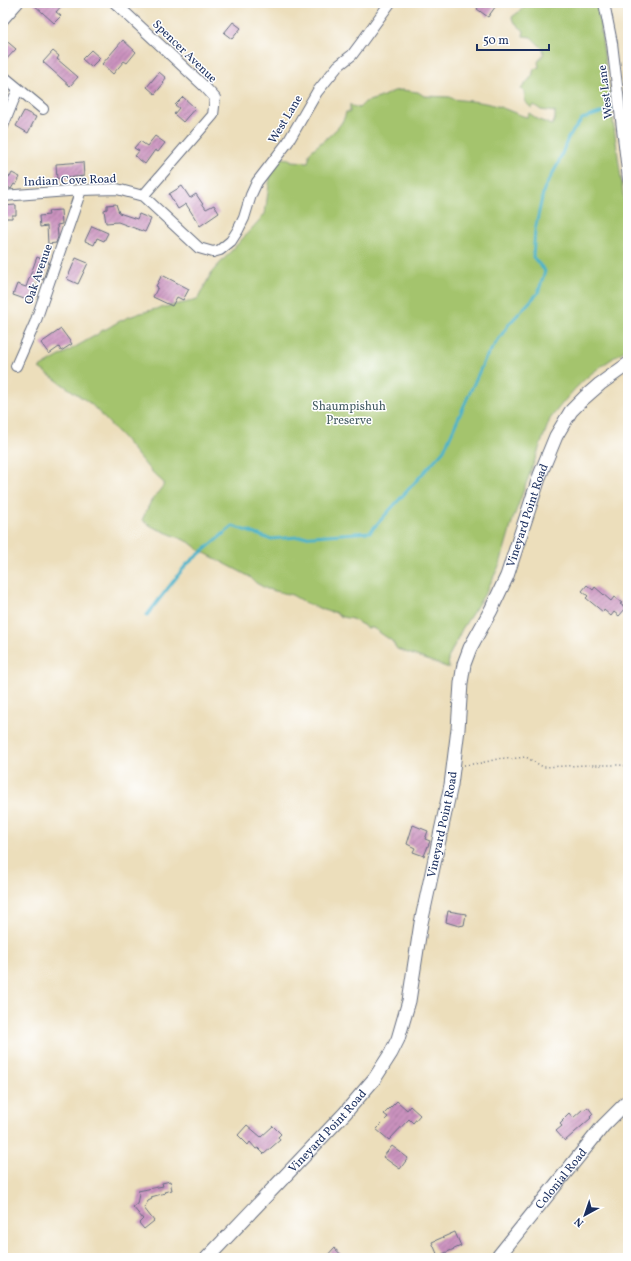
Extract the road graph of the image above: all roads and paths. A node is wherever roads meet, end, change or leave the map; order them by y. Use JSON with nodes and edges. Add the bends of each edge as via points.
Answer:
{"nodes":[{"id":1,"x":18,"y":3,"type":"edge"},
{"id":2,"x":116,"y":3,"type":"edge"},
{"id":3,"x":390,"y":3,"type":"edge"},
{"id":4,"x":604,"y":3,"type":"edge"},
{"id":5,"x":3,"y":20,"type":"edge"},
{"id":6,"x":3,"y":76,"type":"edge"},
{"id":7,"x":18,"y":89,"type":"junction"},
{"id":8,"x":43,"y":110,"type":"dead end"},
{"id":9,"x":3,"y":126,"type":"edge"},
{"id":10,"x":628,"y":179,"type":"edge"},
{"id":11,"x":81,"y":190,"type":"junction"},
{"id":12,"x":3,"y":196,"type":"edge"},
{"id":13,"x":143,"y":196,"type":"junction"},
{"id":14,"x":213,"y":252,"type":"joint"},
{"id":15,"x":628,"y":364,"type":"edge"},
{"id":16,"x":16,"y":366,"type":"dead end"},
{"id":17,"x":454,"y":764,"type":"junction"},
{"id":18,"x":628,"y":766,"type":"edge"},
{"id":19,"x":628,"y":1101,"type":"edge"},
{"id":20,"x":207,"y":1258,"type":"edge"},
{"id":21,"x":497,"y":1258,"type":"edge"}],
"edges":[{"from":1,"to":5,"type":"street"},
{"from":2,"to":13,"type":"street","name":"Spencer Avenue","via":[[215,98],[213,115]]},
{"from":3,"to":14,"type":"street","name":"West Lane","via":[[352,55],[338,66],[317,92],[288,142],[257,182],[244,218],[231,241]]},
{"from":4,"to":10,"type":"street","name":"West Lane","via":[[612,43]]},
{"from":6,"to":7,"type":"street"},
{"from":7,"to":8,"type":"street"},
{"from":7,"to":9,"type":"street"},
{"from":11,"to":12,"type":"street","name":"Indian Cove Road"},
{"from":11,"to":13,"type":"street","name":"Indian Cove Road","via":[[117,189]]},
{"from":11,"to":16,"type":"street","name":"Oak Avenue","via":[[35,324]]},
{"from":13,"to":14,"type":"street","name":"Indian Cove Road","via":[[199,248]]},
{"from":15,"to":17,"type":"street","name":"Vineyard Point Road","via":[[600,384],[571,411],[548,452],[507,576],[464,664]]},
{"from":17,"to":18,"type":"path","via":[[470,765],[502,758],[526,757],[543,767]]},
{"from":17,"to":20,"type":"street","name":"Vineyard Point Road","via":[[444,823],[421,923],[409,1001],[391,1053],[375,1078],[345,1113]]},
{"from":19,"to":21,"type":"street","name":"Colonial Road","via":[[603,1126]]}]}
